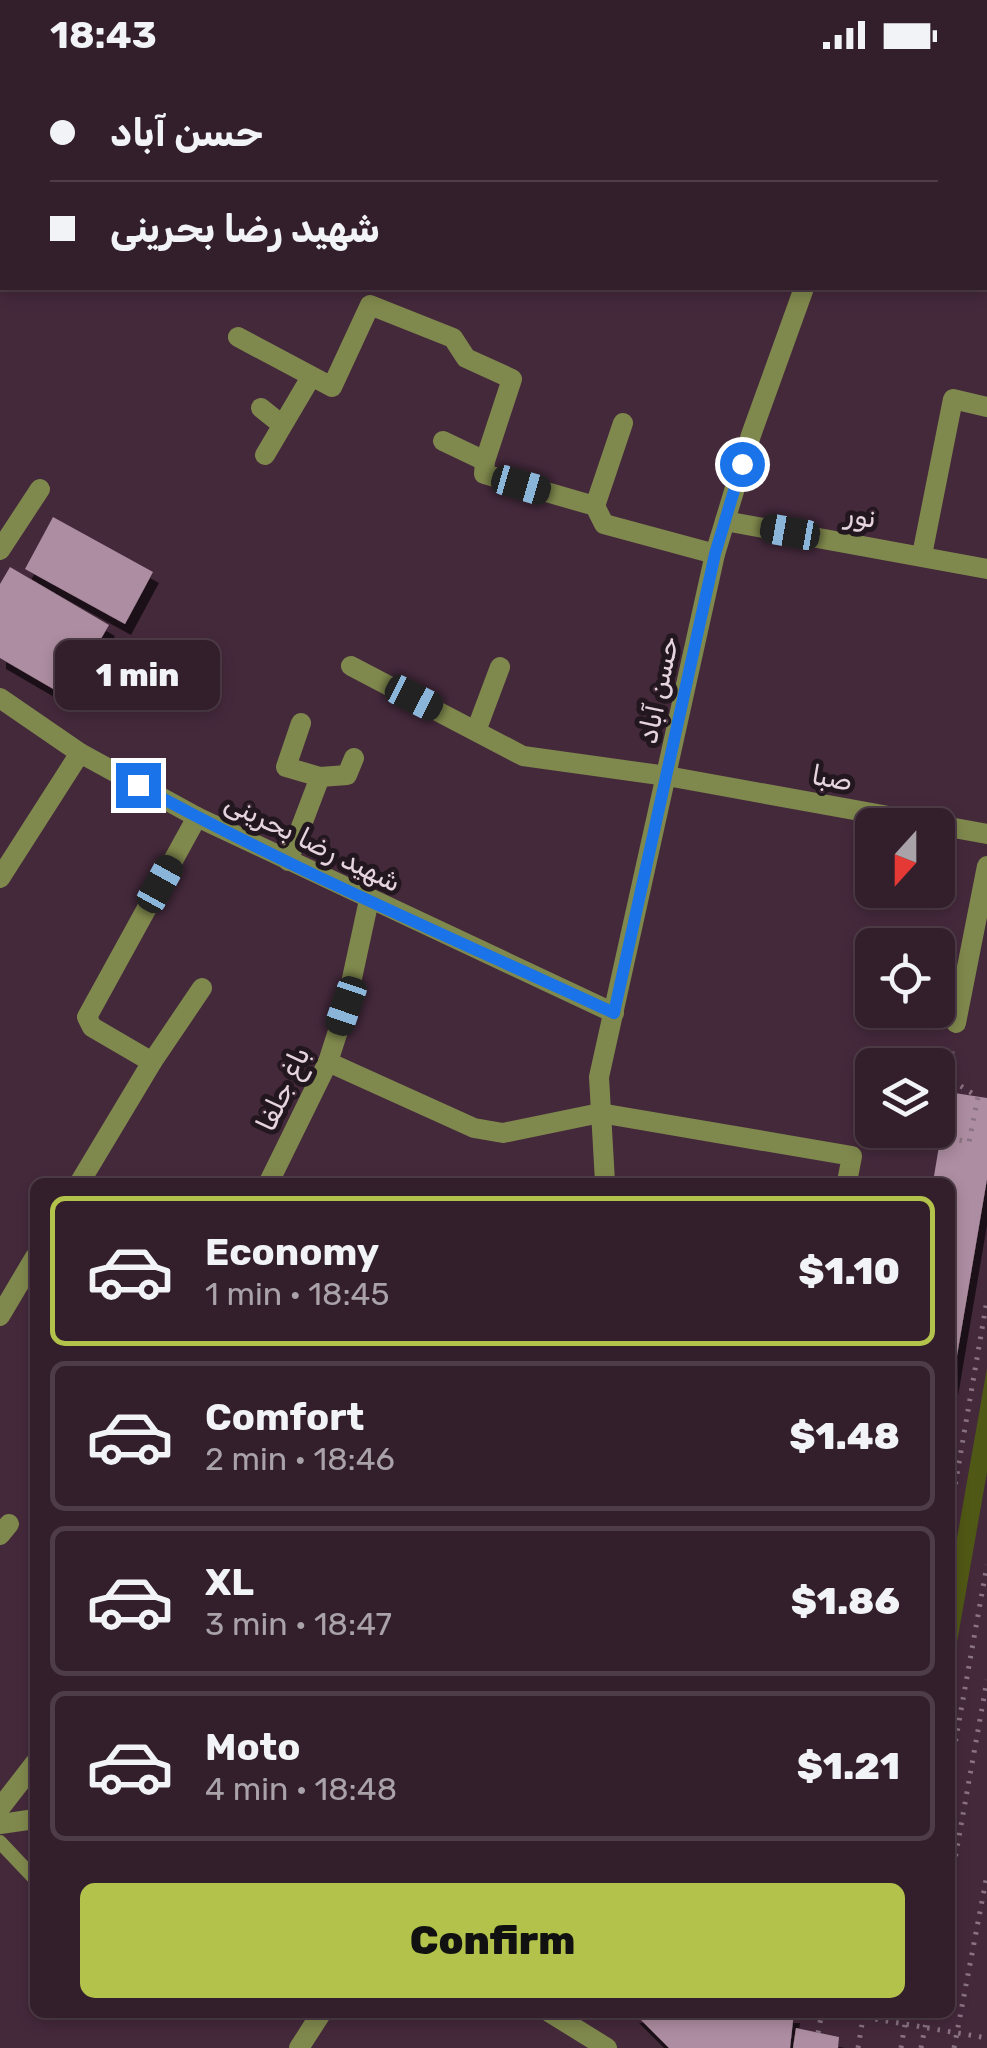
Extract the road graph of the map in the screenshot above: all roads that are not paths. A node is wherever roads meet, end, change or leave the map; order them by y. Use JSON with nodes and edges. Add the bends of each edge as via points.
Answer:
{"nodes":[{"id":1,"x":803,"y":290,"type":"edge"},
{"id":2,"x":373,"y":296,"type":"edge"},
{"id":3,"x":238,"y":336,"type":"dead end"},
{"id":4,"x":311,"y":378,"type":"junction"},
{"id":5,"x":987,"y":407,"type":"edge"},
{"id":6,"x":261,"y":408,"type":"dead end"},
{"id":7,"x":623,"y":423,"type":"dead end"},
{"id":8,"x":281,"y":424,"type":"junction"},
{"id":9,"x":443,"y":441,"type":"dead end"},
{"id":10,"x":264,"y":454,"type":"dead end"},
{"id":11,"x":485,"y":461,"type":"junction"},
{"id":12,"x":40,"y":489,"type":"dead end"},
{"id":13,"x":595,"y":506,"type":"junction"},
{"id":14,"x":724,"y":521,"type":"junction"},
{"id":15,"x":0,"y":550,"type":"edge"},
{"id":16,"x":715,"y":554,"type":"junction"},
{"id":17,"x":922,"y":555,"type":"junction"},
{"id":18,"x":987,"y":569,"type":"edge"},
{"id":19,"x":351,"y":666,"type":"dead end"},
{"id":20,"x":500,"y":667,"type":"dead end"},
{"id":21,"x":0,"y":698,"type":"edge"},
{"id":22,"x":301,"y":723,"type":"dead end"},
{"id":23,"x":476,"y":731,"type":"junction"},
{"id":24,"x":80,"y":752,"type":"junction"},
{"id":25,"x":354,"y":758,"type":"dead end"},
{"id":26,"x":668,"y":776,"type":"junction"},
{"id":27,"x":320,"y":777,"type":"junction"},
{"id":28,"x":197,"y":817,"type":"junction"},
{"id":29,"x":987,"y":834,"type":"edge"},
{"id":30,"x":288,"y":860,"type":"junction"},
{"id":31,"x":987,"y":866,"type":"edge"},
{"id":32,"x":0,"y":878,"type":"edge"},
{"id":33,"x":368,"y":900,"type":"junction"},
{"id":34,"x":202,"y":988,"type":"dead end"},
{"id":35,"x":614,"y":1013,"type":"junction"},
{"id":36,"x":956,"y":1023,"type":"road end"},
{"id":37,"x":152,"y":1062,"type":"junction"},
{"id":38,"x":328,"y":1062,"type":"junction"},
{"id":39,"x":600,"y":1112,"type":"junction"},
{"id":40,"x":82,"y":1178,"type":"edge"},
{"id":41,"x":271,"y":1178,"type":"edge"},
{"id":42,"x":605,"y":1178,"type":"edge"},
{"id":43,"x":847,"y":1178,"type":"edge"},
{"id":44,"x":30,"y":1266,"type":"edge"},
{"id":45,"x":0,"y":1316,"type":"edge"},
{"id":46,"x":30,"y":1769,"type":"edge"},
{"id":47,"x":0,"y":1808,"type":"edge"},
{"id":48,"x":30,"y":1820,"type":"edge"},
{"id":49,"x":0,"y":1824,"type":"edge"},
{"id":50,"x":0,"y":1842,"type":"edge"},
{"id":51,"x":30,"y":1874,"type":"edge"},
{"id":52,"x":318,"y":2018,"type":"edge"},
{"id":53,"x":556,"y":2018,"type":"edge"},
{"id":54,"x":582,"y":2042,"type":"edge"},
{"id":55,"x":300,"y":2048,"type":"edge"},
{"id":56,"x":607,"y":2048,"type":"edge"}],
"edges":[{"from":1,"to":14,"type":"street","name":"حسن آباد"},
{"from":2,"to":4,"type":"street","via":[[332,387]]},
{"from":2,"to":11,"type":"street","via":[[453,338],[466,358],[512,379]]},
{"from":3,"to":4,"type":"street"},
{"from":4,"to":8,"type":"street"},
{"from":5,"to":17,"type":"street","via":[[953,399]]},
{"from":6,"to":8,"type":"street"},
{"from":7,"to":13,"type":"street"},
{"from":8,"to":10,"type":"street"},
{"from":9,"to":11,"type":"street"},
{"from":11,"to":13,"type":"street","via":[[484,474]]},
{"from":12,"to":15,"type":"street"},
{"from":13,"to":16,"type":"street","via":[[604,524]]},
{"from":14,"to":16,"type":"street","name":"حسن آباد"},
{"from":14,"to":17,"type":"street","name":"نور"},
{"from":16,"to":26,"type":"street","name":"حسن آباد"},
{"from":17,"to":18,"type":"street","name":"نور"},
{"from":19,"to":23,"type":"street","name":"صبا"},
{"from":20,"to":23,"type":"street"},
{"from":21,"to":24,"type":"street","name":"شهید رضا بحرینی"},
{"from":22,"to":27,"type":"street","via":[[286,767]]},
{"from":23,"to":26,"type":"street","name":"صبا","via":[[524,756]]},
{"from":24,"to":28,"type":"street","name":"شهید رضا بحرینی"},
{"from":24,"to":32,"type":"street"},
{"from":25,"to":27,"type":"street","via":[[346,775]]},
{"from":26,"to":29,"type":"street","name":"صبا"},
{"from":26,"to":35,"type":"street","name":"حسن آباد"},
{"from":27,"to":30,"type":"street"},
{"from":28,"to":30,"type":"street","name":"شهید رضا بحرینی"},
{"from":28,"to":37,"type":"street","via":[[87,1016],[92,1027]]},
{"from":30,"to":33,"type":"street","name":"شهید رضا بحرینی"},
{"from":31,"to":36,"type":"street"},
{"from":33,"to":35,"type":"street","name":"شهید رضا بحرینی"},
{"from":33,"to":38,"type":"street","name":"باغ جلفا"},
{"from":34,"to":37,"type":"street"},
{"from":35,"to":39,"type":"street","name":"حسن آباد","via":[[598,1077]]},
{"from":37,"to":40,"type":"street"},
{"from":38,"to":39,"type":"street","via":[[474,1128],[503,1133]]},
{"from":38,"to":41,"type":"street","name":"باغ جلفا"},
{"from":39,"to":42,"type":"street","name":"حسن آباد"},
{"from":39,"to":43,"type":"street","via":[[852,1156]]},
{"from":44,"to":45,"type":"street"},
{"from":46,"to":47,"type":"street"},
{"from":48,"to":49,"type":"street"},
{"from":50,"to":51,"type":"lane"},
{"from":52,"to":55,"type":"street"},
{"from":53,"to":54,"type":"street"},
{"from":54,"to":56,"type":"street"}]}
